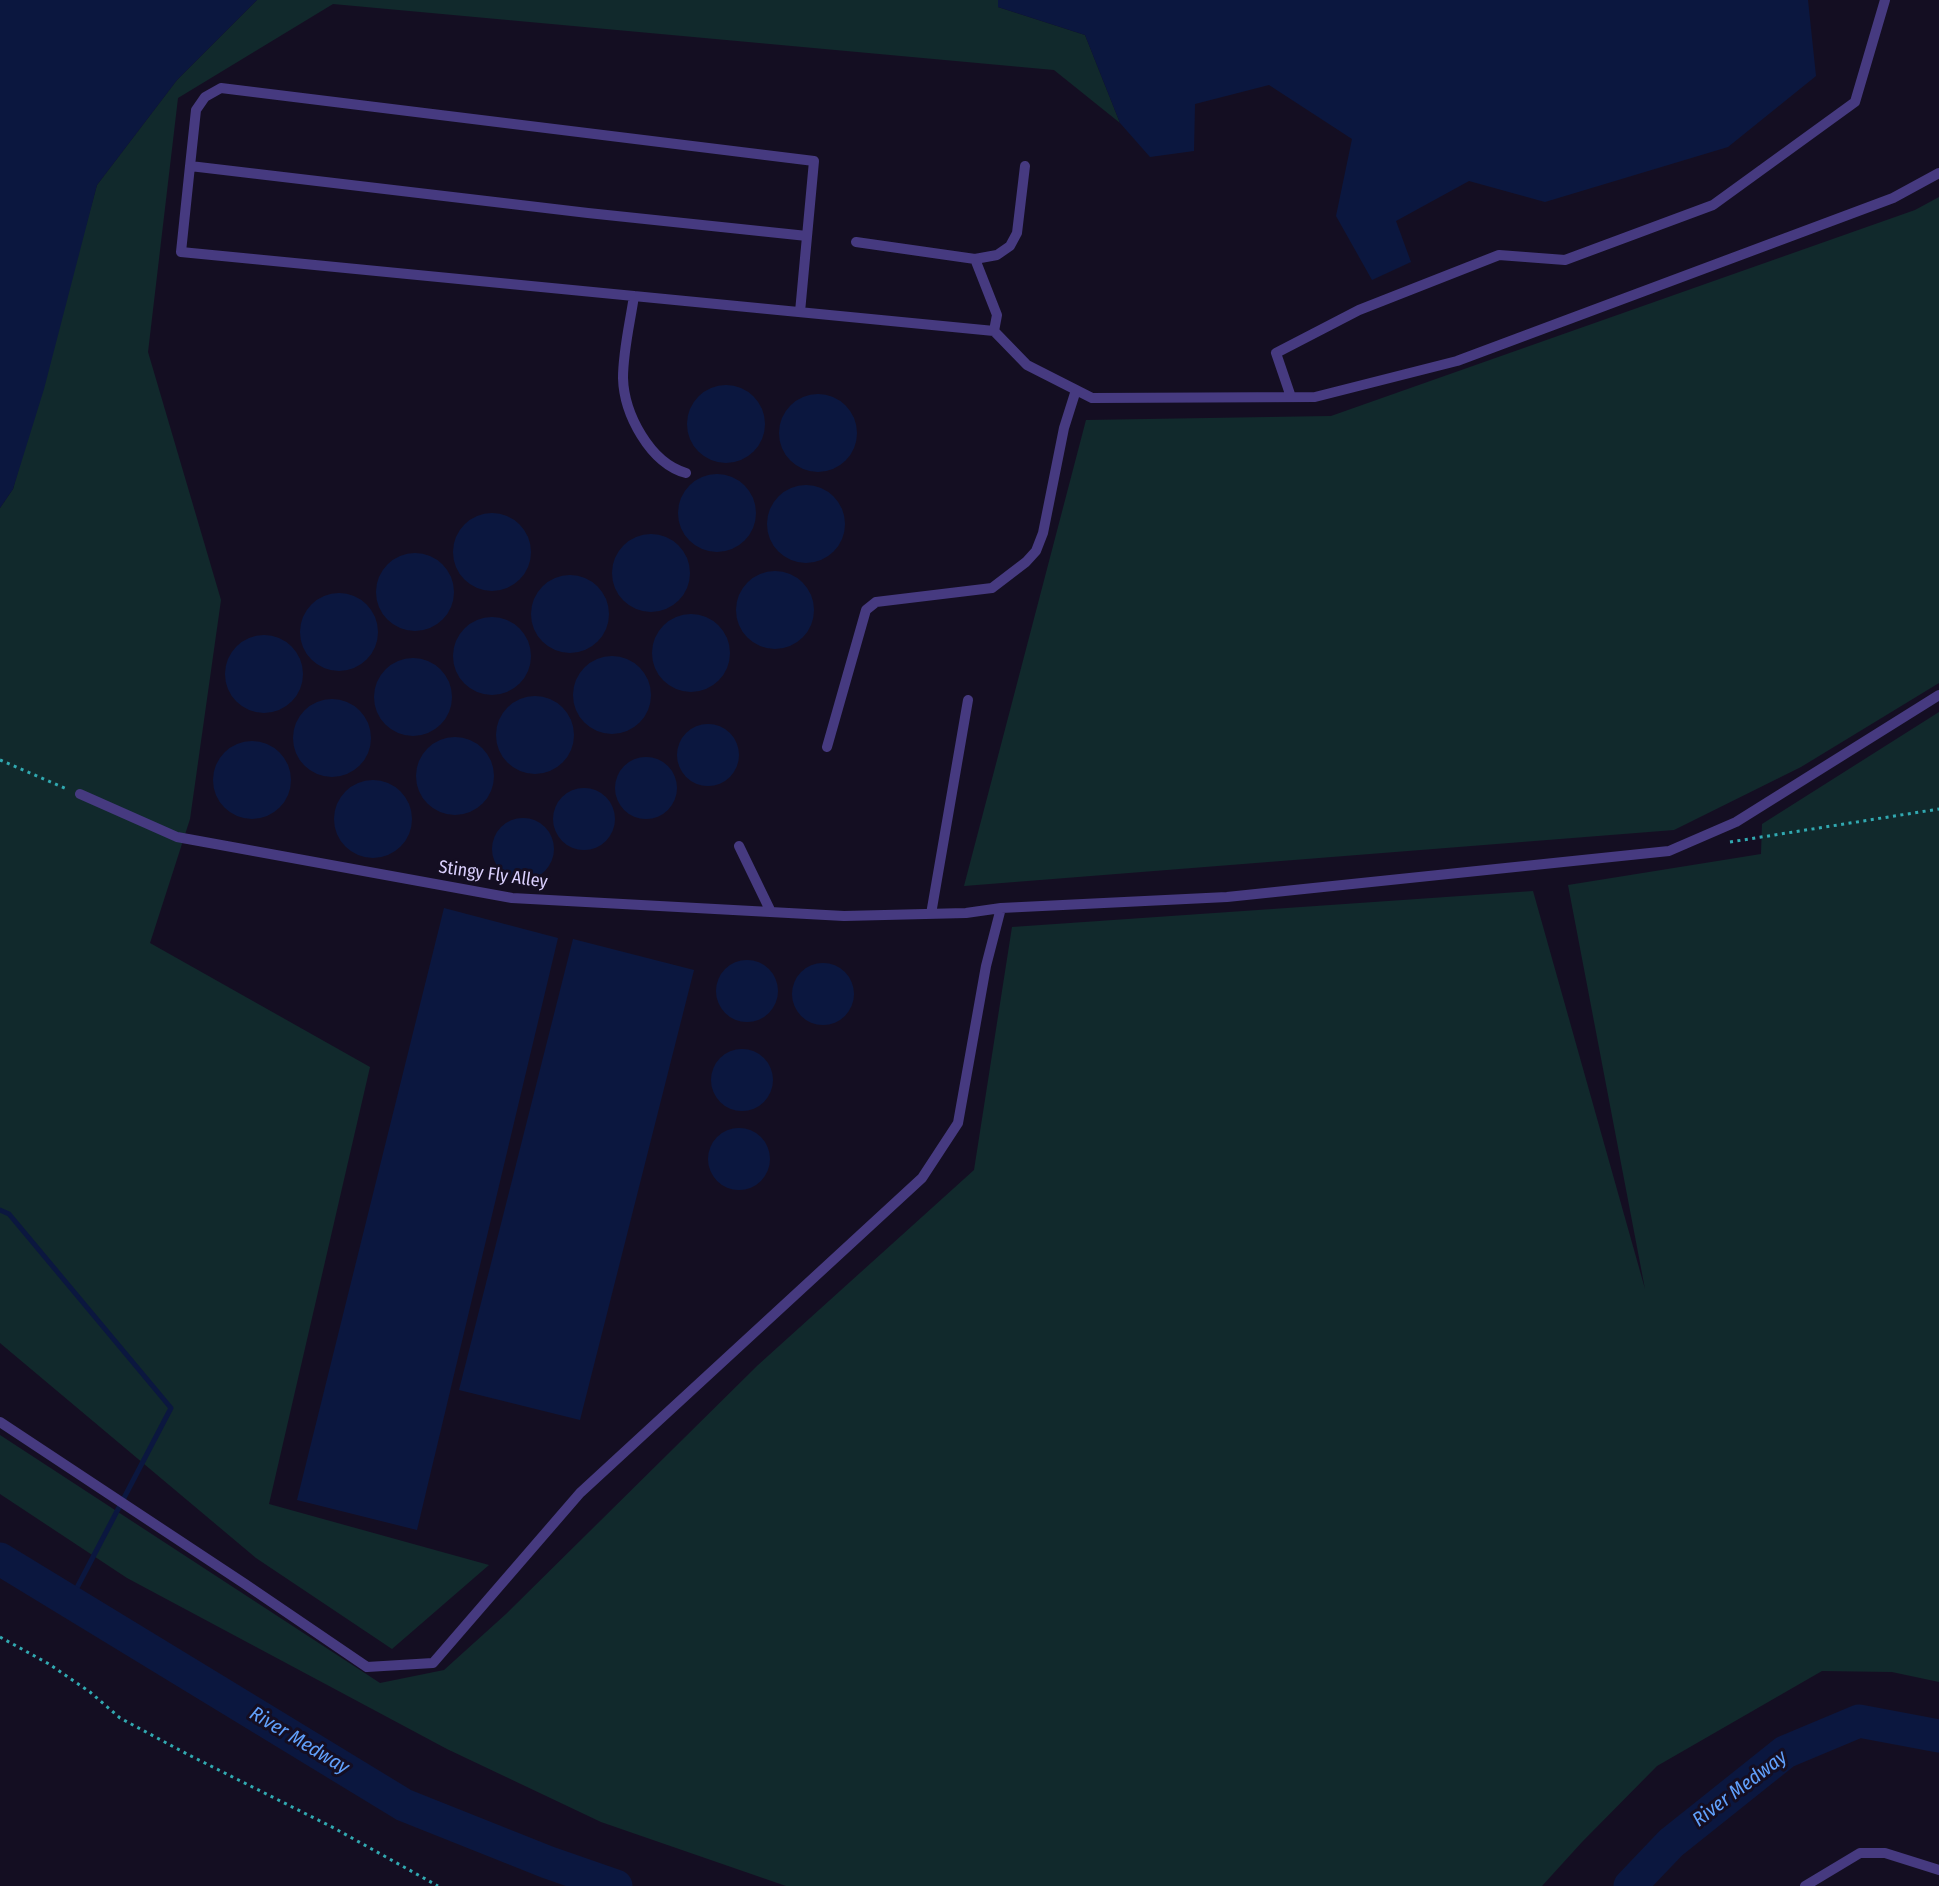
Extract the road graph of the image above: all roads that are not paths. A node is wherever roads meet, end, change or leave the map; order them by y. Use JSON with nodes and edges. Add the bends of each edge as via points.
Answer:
{"nodes":[{"id":1,"x":1886,"y":0,"type":"edge"},
{"id":2,"x":190,"y":166,"type":"junction"},
{"id":3,"x":1024,"y":166,"type":"dead end"},
{"id":4,"x":1939,"y":173,"type":"edge"},
{"id":5,"x":807,"y":236,"type":"junction"},
{"id":6,"x":856,"y":242,"type":"dead end"},
{"id":7,"x":975,"y":259,"type":"junction"},
{"id":8,"x":634,"y":296,"type":"junction"},
{"id":9,"x":800,"y":312,"type":"junction"},
{"id":10,"x":994,"y":331,"type":"junction"},
{"id":11,"x":1076,"y":390,"type":"junction"},
{"id":12,"x":1291,"y":397,"type":"junction"},
{"id":13,"x":686,"y":473,"type":"dead end"},
{"id":14,"x":1939,"y":695,"type":"edge"},
{"id":15,"x":968,"y":700,"type":"dead end"},
{"id":16,"x":827,"y":747,"type":"dead end"},
{"id":17,"x":80,"y":794,"type":"road end"},
{"id":18,"x":740,"y":846,"type":"dead end"},
{"id":19,"x":1001,"y":908,"type":"junction"},
{"id":20,"x":771,"y":912,"type":"junction"},
{"id":21,"x":931,"y":914,"type":"junction"},
{"id":22,"x":0,"y":1422,"type":"edge"},
{"id":23,"x":1939,"y":1870,"type":"edge"},
{"id":24,"x":1804,"y":1886,"type":"edge"}],
"edges":[{"from":1,"to":12,"type":"lane","via":[[1855,102],[1713,205],[1565,260],[1499,255],[1359,310],[1276,354]]},
{"from":2,"to":5,"type":"lane"},
{"from":2,"to":5,"type":"lane","via":[[196,110],[205,97],[221,88],[814,161]]},
{"from":2,"to":8,"type":"lane","via":[[181,252]]},
{"from":3,"to":7,"type":"lane","via":[[1017,233],[1010,246],[997,255]]},
{"from":4,"to":12,"type":"lane","via":[[1893,198],[1456,361],[1315,397]]},
{"from":5,"to":9,"type":"lane"},
{"from":6,"to":7,"type":"lane"},
{"from":7,"to":10,"type":"lane","via":[[997,315]]},
{"from":8,"to":9,"type":"lane"},
{"from":8,"to":13,"type":"lane","via":[[624,393],[648,444],[667,463]]},
{"from":9,"to":10,"type":"lane"},
{"from":10,"to":11,"type":"lane","via":[[1027,365]]},
{"from":11,"to":12,"type":"lane","via":[[1092,398]]},
{"from":11,"to":16,"type":"lane","via":[[1036,551],[992,588],[876,602],[866,610]]},
{"from":14,"to":19,"type":"lane","name":"Stingy Fly Alley","via":[[1736,822],[1669,851],[1227,897]]},
{"from":15,"to":21,"type":"lane"},
{"from":17,"to":20,"type":"lane","name":"Stingy Fly Alley","via":[[177,837],[513,898]]},
{"from":18,"to":20,"type":"lane"},
{"from":19,"to":21,"type":"lane","name":"Stingy Fly Alley"},
{"from":19,"to":22,"type":"lane","via":[[986,966],[958,1123],[922,1178],[580,1493],[433,1663],[367,1667]]},
{"from":20,"to":21,"type":"lane","name":"Stingy Fly Alley","via":[[844,916]]},
{"from":23,"to":24,"type":"lane","via":[[1885,1853],[1860,1853]]}]}
